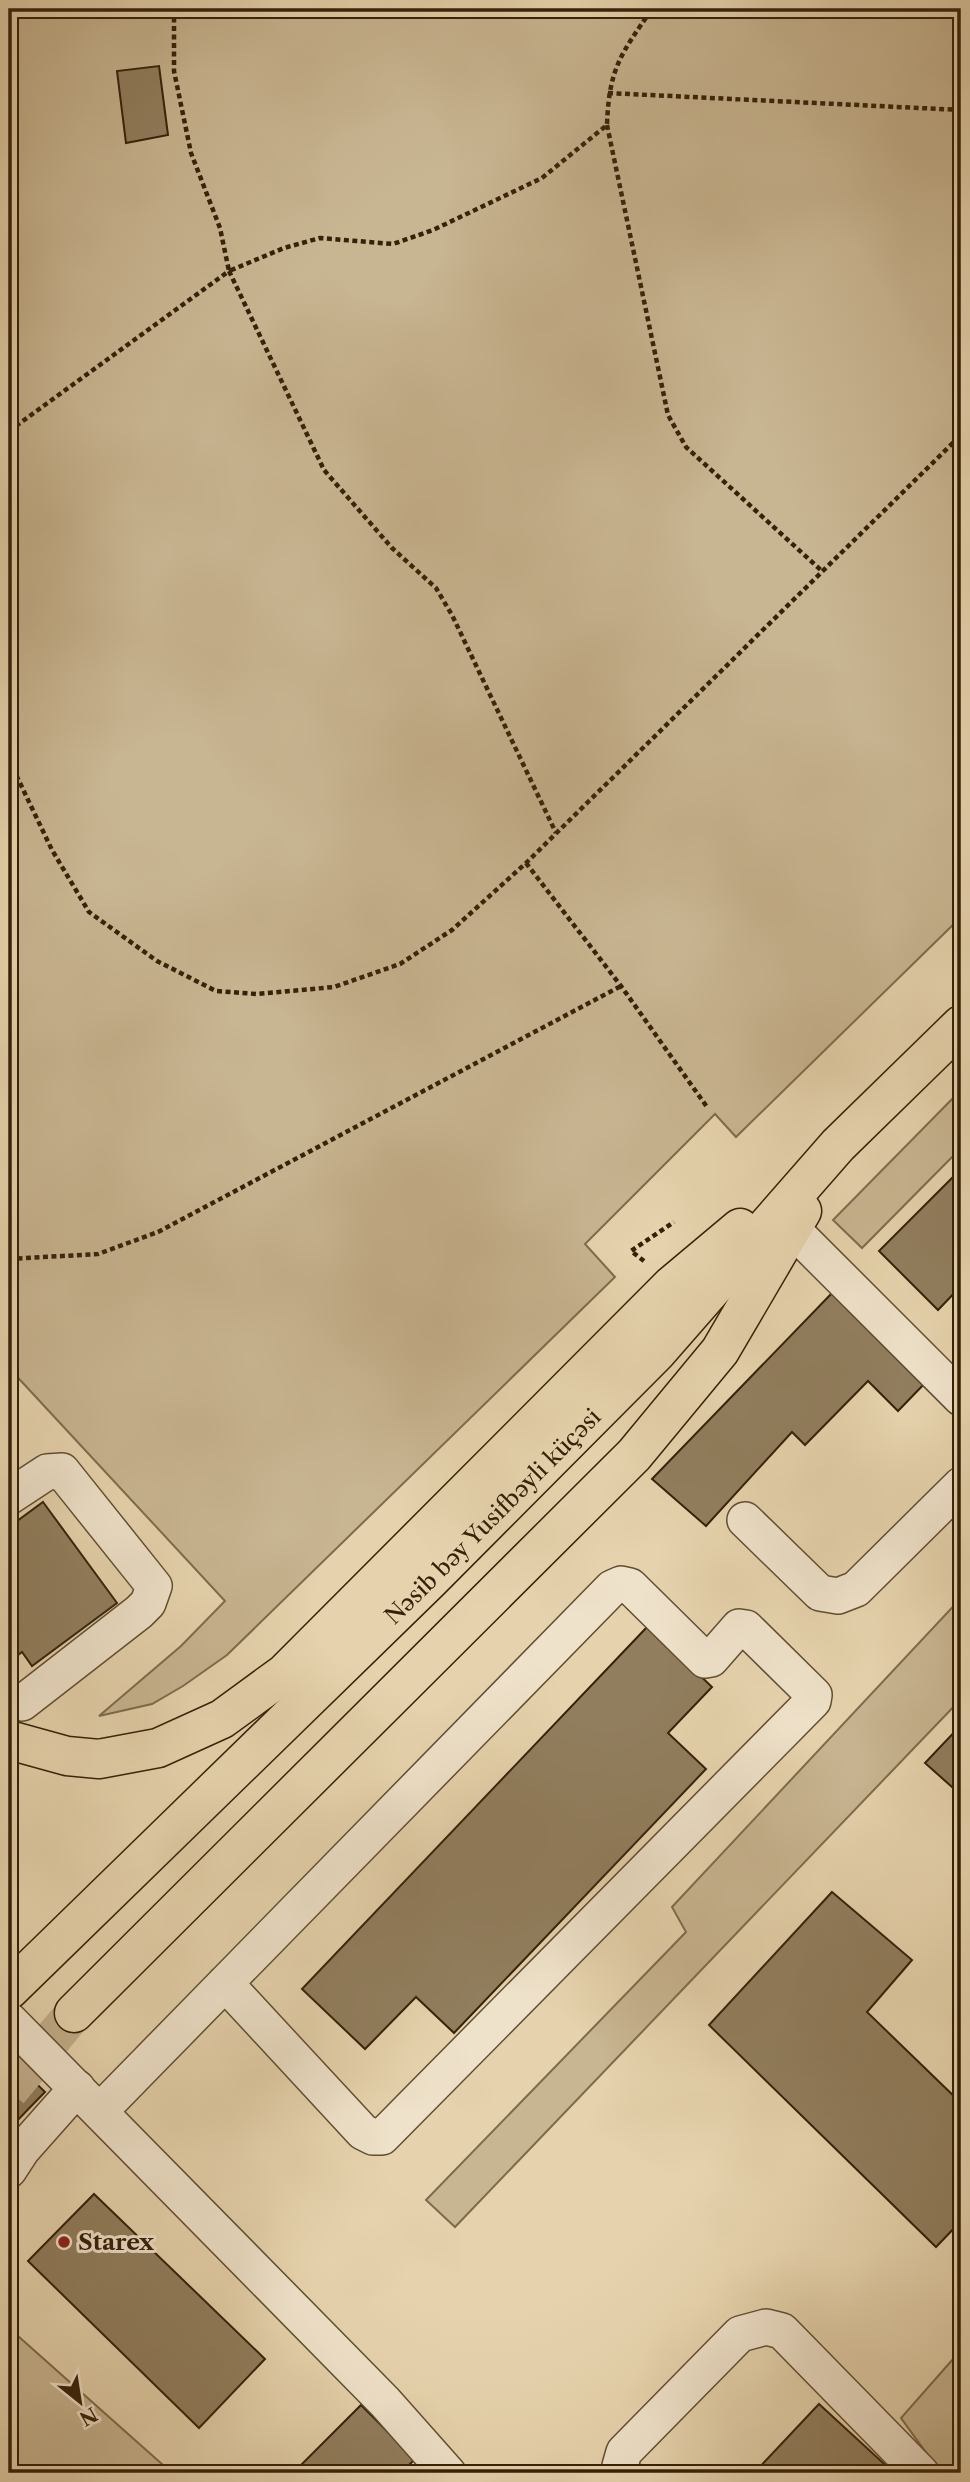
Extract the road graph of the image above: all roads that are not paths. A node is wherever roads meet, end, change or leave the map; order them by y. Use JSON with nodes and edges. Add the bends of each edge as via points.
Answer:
{"nodes":[{"id":1,"x":961,"y":1025,"type":"edge"},
{"id":2,"x":838,"y":1145,"type":"junction"},
{"id":3,"x":792,"y":1229,"type":"junction"},
{"id":4,"x":961,"y":1398,"type":"edge"},
{"id":5,"x":961,"y":1485,"type":"edge"},
{"id":6,"x":9,"y":1497,"type":"edge"},
{"id":7,"x":745,"y":1520,"type":"dead end"},
{"id":8,"x":15,"y":1692,"type":"edge"},
{"id":9,"x":22,"y":1744,"type":"edge"},
{"id":10,"x":225,"y":1983,"type":"junction"},
{"id":11,"x":9,"y":1990,"type":"edge"},
{"id":12,"x":75,"y":2013,"type":"tunnel mouth"},
{"id":13,"x":9,"y":2020,"type":"edge"},
{"id":14,"x":88,"y":2099,"type":"junction"},
{"id":15,"x":9,"y":2170,"type":"edge"},
{"id":16,"x":449,"y":2473,"type":"edge"},
{"id":17,"x":624,"y":2473,"type":"edge"},
{"id":18,"x":921,"y":2473,"type":"edge"}],
"edges":[{"from":1,"to":2,"type":"main road","name":"Nəsib bəy Yusifbəyli küçəsi"},
{"from":2,"to":3,"type":"main road"},
{"from":2,"to":9,"type":"main road","via":[[672,1285],[285,1673],[222,1719],[158,1748],[99,1759]]},
{"from":2,"to":11,"type":"main road","name":"Nəsib bəy Yusifbəyli küçəsi","via":[[657,1352]]},
{"from":3,"to":4,"type":"lane"},
{"from":3,"to":12,"type":"main road","via":[[720,1350],[634,1455]]},
{"from":5,"to":7,"type":"lane","via":[[856,1589],[838,1596],[820,1593]]},
{"from":6,"to":8,"type":"lane","via":[[47,1472],[62,1471],[154,1586],[139,1612]]},
{"from":8,"to":9,"type":"lane"},
{"from":10,"to":10,"type":"lane","via":[[611,1588],[630,1586],[705,1660],[739,1627],[746,1628],[814,1695],[382,2137],[363,2132]]},
{"from":10,"to":14,"type":"lane"},
{"from":13,"to":14,"type":"lane"},
{"from":14,"to":15,"type":"lane","via":[[22,2150]]},
{"from":14,"to":16,"type":"lane"},
{"from":17,"to":18,"type":"lane","via":[[620,2466],[624,2452],[740,2334],[766,2327],[782,2331]]}]}
